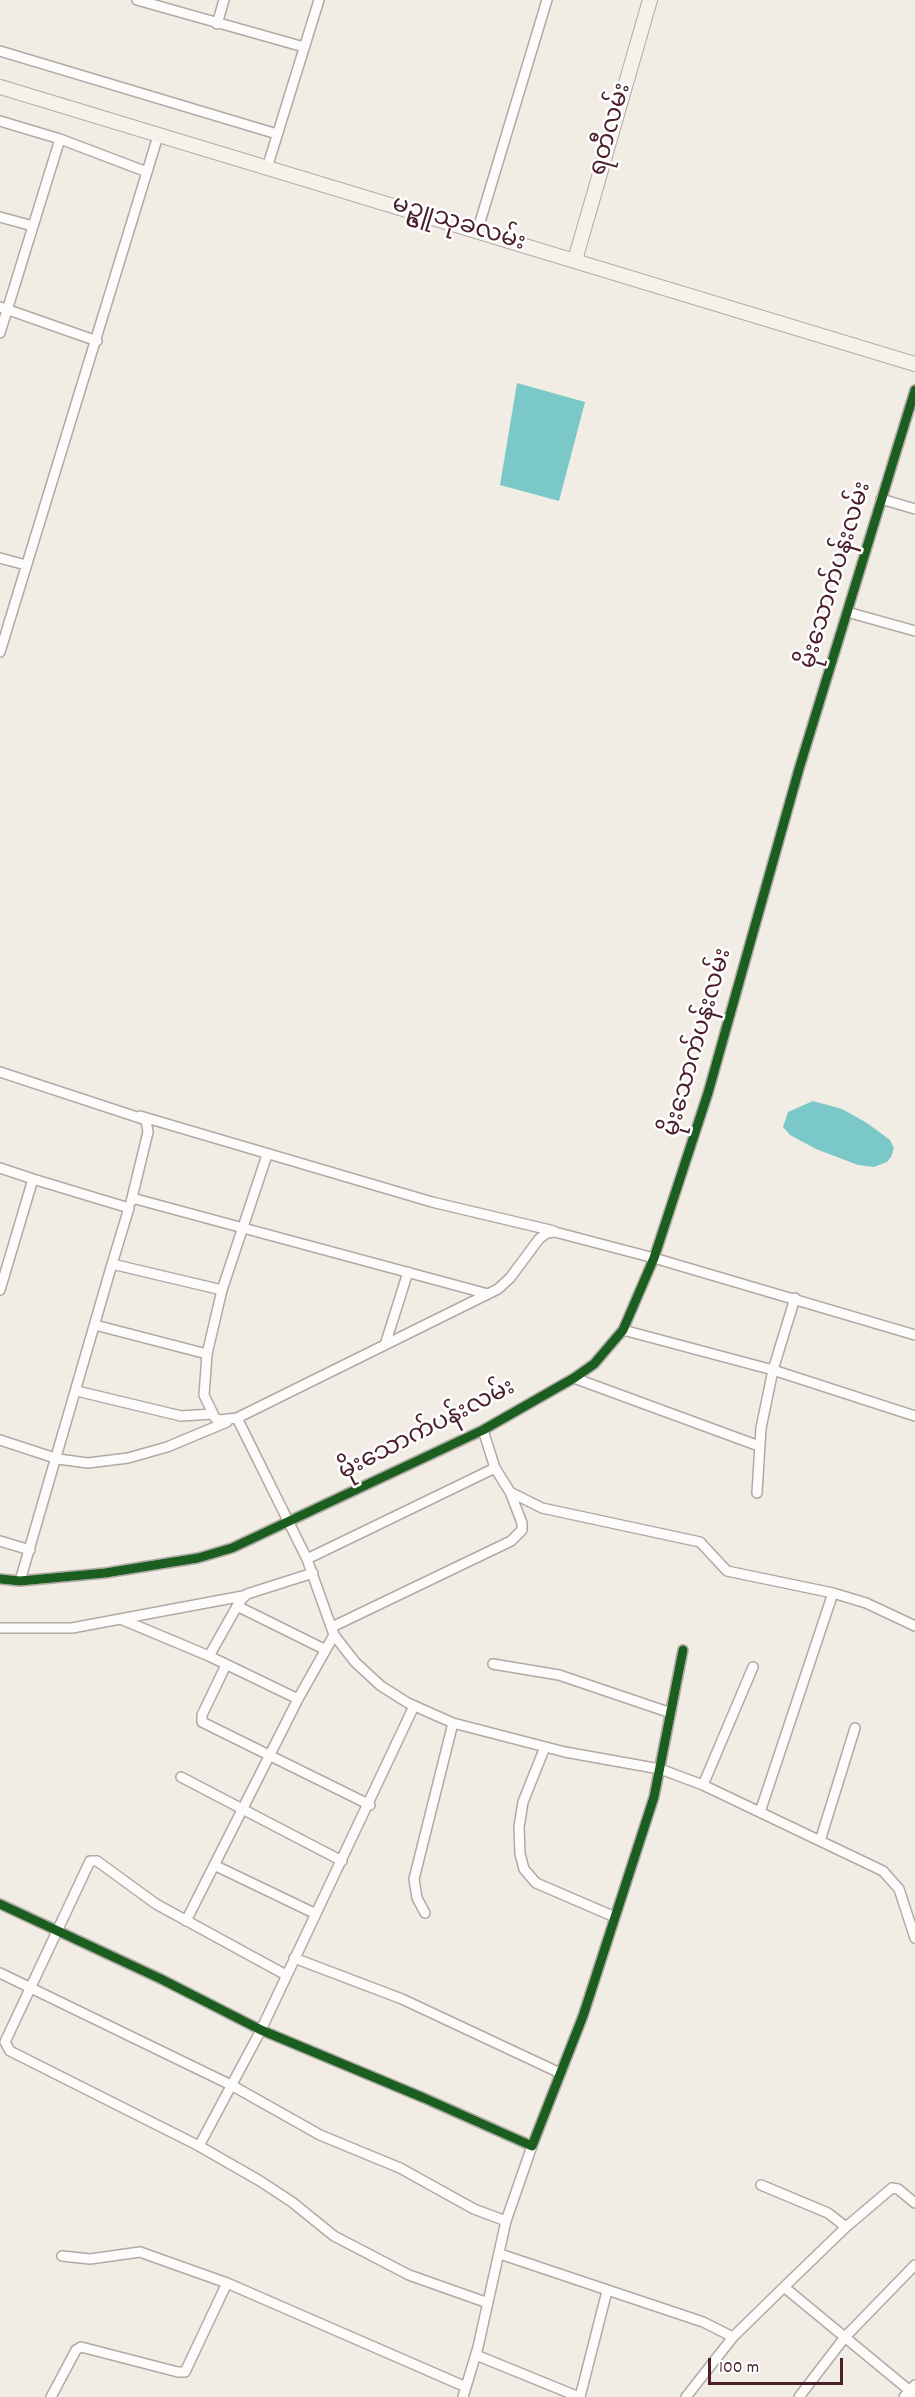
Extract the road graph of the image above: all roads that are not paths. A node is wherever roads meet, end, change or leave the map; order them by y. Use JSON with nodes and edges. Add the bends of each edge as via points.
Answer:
{"nodes":[{"id":1,"x":137,"y":0,"type":"edge"},
{"id":2,"x":224,"y":0,"type":"edge"},
{"id":3,"x":319,"y":0,"type":"edge"},
{"id":4,"x":547,"y":0,"type":"edge"},
{"id":5,"x":648,"y":1,"type":"edge"},
{"id":6,"x":217,"y":24,"type":"junction"},
{"id":7,"x":304,"y":47,"type":"junction"},
{"id":8,"x":0,"y":51,"type":"edge"},
{"id":9,"x":0,"y":87,"type":"edge"},
{"id":10,"x":0,"y":121,"type":"edge"},
{"id":11,"x":277,"y":134,"type":"junction"},
{"id":12,"x":158,"y":136,"type":"junction"},
{"id":13,"x":60,"y":139,"type":"junction"},
{"id":14,"x":267,"y":168,"type":"junction"},
{"id":15,"x":147,"y":172,"type":"junction"},
{"id":16,"x":0,"y":218,"type":"edge"},
{"id":17,"x":33,"y":226,"type":"junction"},
{"id":18,"x":477,"y":232,"type":"junction"},
{"id":19,"x":575,"y":260,"type":"junction"},
{"id":20,"x":4,"y":308,"type":"edge"},
{"id":21,"x":0,"y":333,"type":"edge"},
{"id":22,"x":97,"y":341,"type":"junction"},
{"id":23,"x":915,"y":364,"type":"edge"},
{"id":24,"x":915,"y":390,"type":"edge"},
{"id":25,"x":913,"y":402,"type":"edge"},
{"id":26,"x":881,"y":499,"type":"junction"},
{"id":27,"x":915,"y":509,"type":"edge"},
{"id":28,"x":0,"y":558,"type":"edge"},
{"id":29,"x":26,"y":565,"type":"junction"},
{"id":30,"x":847,"y":612,"type":"junction"},
{"id":31,"x":915,"y":631,"type":"edge"},
{"id":32,"x":0,"y":652,"type":"edge"},
{"id":33,"x":0,"y":1072,"type":"edge"},
{"id":34,"x":140,"y":1116,"type":"junction"},
{"id":35,"x":267,"y":1155,"type":"junction"},
{"id":36,"x":0,"y":1168,"type":"edge"},
{"id":37,"x":33,"y":1179,"type":"junction"},
{"id":38,"x":131,"y":1203,"type":"junction"},
{"id":39,"x":242,"y":1228,"type":"junction"},
{"id":40,"x":555,"y":1232,"type":"junction"},
{"id":41,"x":654,"y":1258,"type":"junction"},
{"id":42,"x":112,"y":1264,"type":"junction"},
{"id":43,"x":408,"y":1272,"type":"junction"},
{"id":44,"x":0,"y":1290,"type":"edge"},
{"id":45,"x":222,"y":1290,"type":"junction"},
{"id":46,"x":488,"y":1294,"type":"junction"},
{"id":47,"x":795,"y":1298,"type":"junction"},
{"id":48,"x":95,"y":1325,"type":"junction"},
{"id":49,"x":623,"y":1330,"type":"junction"},
{"id":50,"x":915,"y":1335,"type":"edge"},
{"id":51,"x":385,"y":1345,"type":"junction"},
{"id":52,"x":207,"y":1354,"type":"junction"},
{"id":53,"x":773,"y":1370,"type":"junction"},
{"id":54,"x":574,"y":1378,"type":"junction"},
{"id":55,"x":77,"y":1391,"type":"junction"},
{"id":56,"x":212,"y":1414,"type":"junction"},
{"id":57,"x":915,"y":1416,"type":"edge"},
{"id":58,"x":237,"y":1418,"type":"junction"},
{"id":59,"x":483,"y":1430,"type":"junction"},
{"id":60,"x":0,"y":1440,"type":"edge"},
{"id":61,"x":759,"y":1446,"type":"junction"},
{"id":62,"x":58,"y":1459,"type":"junction"},
{"id":63,"x":495,"y":1468,"type":"junction"},
{"id":64,"x":510,"y":1492,"type":"junction"},
{"id":65,"x":757,"y":1493,"type":"dead end"},
{"id":66,"x":289,"y":1523,"type":"junction"},
{"id":67,"x":0,"y":1541,"type":"edge"},
{"id":68,"x":30,"y":1550,"type":"junction"},
{"id":69,"x":307,"y":1559,"type":"junction"},
{"id":70,"x":313,"y":1573,"type":"junction"},
{"id":71,"x":0,"y":1579,"type":"edge"},
{"id":72,"x":20,"y":1581,"type":"junction"},
{"id":73,"x":833,"y":1593,"type":"junction"},
{"id":74,"x":241,"y":1598,"type":"junction"},
{"id":75,"x":123,"y":1620,"type":"junction"},
{"id":76,"x":915,"y":1626,"type":"edge"},
{"id":77,"x":0,"y":1628,"type":"edge"},
{"id":78,"x":333,"y":1631,"type":"junction"},
{"id":79,"x":324,"y":1649,"type":"junction"},
{"id":80,"x":683,"y":1650,"type":"dead end"},
{"id":81,"x":209,"y":1656,"type":"junction"},
{"id":82,"x":493,"y":1664,"type":"dead end"},
{"id":83,"x":226,"y":1665,"type":"junction"},
{"id":84,"x":753,"y":1667,"type":"dead end"},
{"id":85,"x":298,"y":1699,"type":"junction"},
{"id":86,"x":414,"y":1706,"type":"junction"},
{"id":87,"x":671,"y":1713,"type":"junction"},
{"id":88,"x":453,"y":1723,"type":"junction"},
{"id":89,"x":855,"y":1728,"type":"dead end"},
{"id":90,"x":546,"y":1747,"type":"junction"},
{"id":91,"x":269,"y":1756,"type":"junction"},
{"id":92,"x":660,"y":1769,"type":"junction"},
{"id":93,"x":181,"y":1777,"type":"dead end"},
{"id":94,"x":703,"y":1785,"type":"junction"},
{"id":95,"x":370,"y":1805,"type":"junction"},
{"id":96,"x":242,"y":1811,"type":"junction"},
{"id":97,"x":760,"y":1812,"type":"junction"},
{"id":98,"x":820,"y":1841,"type":"junction"},
{"id":99,"x":342,"y":1861,"type":"junction"},
{"id":100,"x":214,"y":1865,"type":"junction"},
{"id":101,"x":0,"y":1904,"type":"edge"},
{"id":102,"x":425,"y":1913,"type":"dead end"},
{"id":103,"x":316,"y":1914,"type":"junction"},
{"id":104,"x":615,"y":1917,"type":"junction"},
{"id":105,"x":186,"y":1921,"type":"junction"},
{"id":106,"x":58,"y":1929,"type":"junction"},
{"id":107,"x":915,"y":1938,"type":"edge"},
{"id":108,"x":294,"y":1958,"type":"junction"},
{"id":109,"x":0,"y":1973,"type":"edge"},
{"id":110,"x":286,"y":1975,"type":"junction"},
{"id":111,"x":28,"y":1989,"type":"junction"},
{"id":112,"x":261,"y":2030,"type":"junction"},
{"id":113,"x":560,"y":2073,"type":"junction"},
{"id":114,"x":233,"y":2086,"type":"junction"},
{"id":115,"x":199,"y":2146,"type":"junction"},
{"id":116,"x":532,"y":2146,"type":"junction"},
{"id":117,"x":761,"y":2185,"type":"dead end"},
{"id":118,"x":915,"y":2203,"type":"edge"},
{"id":119,"x":506,"y":2221,"type":"junction"},
{"id":120,"x":846,"y":2227,"type":"junction"},
{"id":121,"x":500,"y":2254,"type":"junction"},
{"id":122,"x":62,"y":2256,"type":"dead end"},
{"id":123,"x":915,"y":2265,"type":"edge"},
{"id":124,"x":227,"y":2283,"type":"junction"},
{"id":125,"x":784,"y":2287,"type":"junction"},
{"id":126,"x":607,"y":2291,"type":"junction"},
{"id":127,"x":488,"y":2303,"type":"junction"},
{"id":128,"x":733,"y":2337,"type":"junction"},
{"id":129,"x":845,"y":2337,"type":"junction"},
{"id":130,"x":476,"y":2355,"type":"junction"},
{"id":131,"x":466,"y":2387,"type":"junction"},
{"id":132,"x":911,"y":2392,"type":"edge"},
{"id":133,"x":51,"y":2397,"type":"edge"},
{"id":134,"x":463,"y":2397,"type":"edge"},
{"id":135,"x":579,"y":2397,"type":"edge"},
{"id":136,"x":686,"y":2397,"type":"edge"},
{"id":137,"x":799,"y":2397,"type":"edge"}],
"edges":[{"from":1,"to":6,"type":"street"},
{"from":2,"to":6,"type":"street"},
{"from":3,"to":7,"type":"street"},
{"from":4,"to":18,"type":"street"},
{"from":5,"to":19,"type":"street","name":"ရတီလမ်း"},
{"from":6,"to":7,"type":"street"},
{"from":7,"to":11,"type":"street"},
{"from":8,"to":11,"type":"street"},
{"from":9,"to":12,"type":"street","name":"မဥ္ဇူသုခလမ်း"},
{"from":10,"to":13,"type":"street"},
{"from":11,"to":14,"type":"street"},
{"from":12,"to":14,"type":"street","name":"မဥ္ဇူသုခလမ်း"},
{"from":12,"to":15,"type":"street"},
{"from":13,"to":15,"type":"street"},
{"from":13,"to":17,"type":"street"},
{"from":14,"to":18,"type":"street","name":"မဥ္ဇူသုခလမ်း"},
{"from":15,"to":22,"type":"street"},
{"from":16,"to":17,"type":"street"},
{"from":17,"to":20,"type":"street"},
{"from":18,"to":19,"type":"street","name":"မဥ္ဇူသုခလမ်း"},
{"from":19,"to":23,"type":"street","name":"မဥ္ဇူသုခလမ်း"},
{"from":20,"to":21,"type":"street"},
{"from":20,"to":22,"type":"street"},
{"from":22,"to":29,"type":"street"},
{"from":24,"to":25,"type":"street","name":"မိုးသောက်ပန်းလမ်း"},
{"from":25,"to":26,"type":"street","name":"မိုးသောက်ပန်းလမ်း"},
{"from":26,"to":27,"type":"street"},
{"from":26,"to":30,"type":"street","name":"မိုးသောက်ပန်းလမ်း"},
{"from":28,"to":29,"type":"street"},
{"from":29,"to":32,"type":"street"},
{"from":30,"to":31,"type":"street"},
{"from":30,"to":41,"type":"street","name":"မိုးသောက်ပန်းလမ်း","via":[[708,1093]]},
{"from":33,"to":34,"type":"street"},
{"from":34,"to":35,"type":"street"},
{"from":34,"to":38,"type":"street","via":[[146,1120],[148,1132]]},
{"from":35,"to":39,"type":"street"},
{"from":35,"to":40,"type":"street"},
{"from":36,"to":37,"type":"street"},
{"from":37,"to":38,"type":"street"},
{"from":37,"to":44,"type":"street"},
{"from":38,"to":39,"type":"street"},
{"from":38,"to":42,"type":"street"},
{"from":39,"to":43,"type":"street"},
{"from":39,"to":45,"type":"street"},
{"from":40,"to":41,"type":"street"},
{"from":40,"to":46,"type":"street","via":[[539,1239],[510,1278]]},
{"from":41,"to":47,"type":"street"},
{"from":41,"to":49,"type":"street","name":"မိုးသောက်ပန်းလမ်း"},
{"from":42,"to":45,"type":"street"},
{"from":42,"to":48,"type":"street"},
{"from":43,"to":46,"type":"street"},
{"from":43,"to":51,"type":"street"},
{"from":45,"to":52,"type":"street"},
{"from":46,"to":51,"type":"street"},
{"from":47,"to":50,"type":"street"},
{"from":47,"to":53,"type":"street"},
{"from":48,"to":52,"type":"street"},
{"from":48,"to":55,"type":"street"},
{"from":49,"to":53,"type":"street"},
{"from":49,"to":54,"type":"street","name":"မိုးသောက်ပန်းလမ်း","via":[[594,1364]]},
{"from":51,"to":58,"type":"street"},
{"from":52,"to":56,"type":"street","via":[[204,1395]]},
{"from":53,"to":57,"type":"street"},
{"from":53,"to":61,"type":"street"},
{"from":54,"to":59,"type":"street","name":"မိုးသောက်ပန်းလမ်း"},
{"from":54,"to":61,"type":"street"},
{"from":55,"to":56,"type":"street","via":[[181,1416]]},
{"from":55,"to":62,"type":"street"},
{"from":56,"to":58,"type":"street","via":[[220,1420]]},
{"from":58,"to":62,"type":"street","via":[[128,1458],[88,1463]]},
{"from":58,"to":66,"type":"street"},
{"from":59,"to":63,"type":"street"},
{"from":59,"to":66,"type":"street","name":"မိုးသောက်ပန်းလမ်း"},
{"from":60,"to":62,"type":"street"},
{"from":61,"to":65,"type":"street"},
{"from":62,"to":68,"type":"street"},
{"from":63,"to":64,"type":"street"},
{"from":63,"to":69,"type":"street"},
{"from":64,"to":73,"type":"street","via":[[542,1508],[700,1542],[727,1571]]},
{"from":64,"to":78,"type":"street","via":[[522,1522],[522,1530],[512,1541]]},
{"from":66,"to":69,"type":"street"},
{"from":66,"to":72,"type":"street","name":"မိုးသောက်ပန်းလမ်း","via":[[198,1558]]},
{"from":67,"to":68,"type":"street"},
{"from":68,"to":72,"type":"street"},
{"from":69,"to":70,"type":"street"},
{"from":70,"to":74,"type":"street"},
{"from":70,"to":78,"type":"street"},
{"from":71,"to":72,"type":"street","name":"မိုးသောက်ပန်းလမ်း"},
{"from":73,"to":76,"type":"street","via":[[866,1603]]},
{"from":73,"to":97,"type":"street"},
{"from":74,"to":75,"type":"street"},
{"from":74,"to":79,"type":"street","via":[[241,1609]]},
{"from":74,"to":81,"type":"street"},
{"from":75,"to":77,"type":"street","via":[[72,1628]]},
{"from":75,"to":81,"type":"street"},
{"from":78,"to":79,"type":"street"},
{"from":78,"to":86,"type":"street","via":[[356,1662],[381,1686]]},
{"from":79,"to":85,"type":"street"},
{"from":80,"to":87,"type":"street"},
{"from":81,"to":83,"type":"street"},
{"from":82,"to":87,"type":"street","via":[[559,1675]]},
{"from":83,"to":85,"type":"street"},
{"from":83,"to":91,"type":"street","via":[[202,1722]]},
{"from":84,"to":94,"type":"street"},
{"from":85,"to":91,"type":"street"},
{"from":86,"to":88,"type":"street"},
{"from":86,"to":95,"type":"street"},
{"from":87,"to":92,"type":"street"},
{"from":88,"to":90,"type":"street"},
{"from":88,"to":102,"type":"street","via":[[414,1879]]},
{"from":89,"to":98,"type":"street"},
{"from":90,"to":92,"type":"street"},
{"from":90,"to":104,"type":"street","via":[[523,1802],[519,1827],[524,1869],[536,1883]]},
{"from":91,"to":95,"type":"street"},
{"from":91,"to":96,"type":"street"},
{"from":92,"to":94,"type":"street"},
{"from":92,"to":104,"type":"street"},
{"from":93,"to":96,"type":"street"},
{"from":94,"to":97,"type":"street"},
{"from":95,"to":99,"type":"street"},
{"from":96,"to":99,"type":"street"},
{"from":96,"to":100,"type":"street"},
{"from":97,"to":98,"type":"street"},
{"from":98,"to":107,"type":"street","via":[[892,1879]]},
{"from":99,"to":103,"type":"street"},
{"from":100,"to":103,"type":"street"},
{"from":100,"to":105,"type":"street"},
{"from":101,"to":106,"type":"street"},
{"from":103,"to":108,"type":"street"},
{"from":104,"to":113,"type":"street"},
{"from":105,"to":106,"type":"street","via":[[94,1861],[88,1864]]},
{"from":105,"to":110,"type":"street"},
{"from":106,"to":111,"type":"street"},
{"from":106,"to":112,"type":"street"},
{"from":108,"to":110,"type":"street"},
{"from":108,"to":113,"type":"street","via":[[402,1999]]},
{"from":109,"to":111,"type":"street"},
{"from":110,"to":112,"type":"street"},
{"from":111,"to":114,"type":"street"},
{"from":111,"to":115,"type":"street","via":[[5,2038],[6,2047]]},
{"from":112,"to":114,"type":"street"},
{"from":112,"to":116,"type":"street"},
{"from":113,"to":116,"type":"street"},
{"from":114,"to":115,"type":"street"},
{"from":114,"to":119,"type":"street","via":[[320,2134],[400,2168],[474,2209]]},
{"from":115,"to":127,"type":"street","via":[[292,2202],[334,2236],[409,2275]]},
{"from":116,"to":119,"type":"street"},
{"from":117,"to":120,"type":"street","via":[[828,2212]]},
{"from":118,"to":120,"type":"street","via":[[895,2187]]},
{"from":119,"to":121,"type":"street"},
{"from":120,"to":125,"type":"street"},
{"from":121,"to":126,"type":"street"},
{"from":121,"to":127,"type":"street"},
{"from":122,"to":124,"type":"street","via":[[90,2259],[140,2252]]},
{"from":123,"to":129,"type":"street"},
{"from":124,"to":131,"type":"street"},
{"from":124,"to":133,"type":"street","via":[[185,2372],[81,2347]]},
{"from":125,"to":128,"type":"street"},
{"from":125,"to":129,"type":"street"},
{"from":126,"to":128,"type":"street","via":[[703,2322]]},
{"from":126,"to":135,"type":"street"},
{"from":127,"to":130,"type":"street"},
{"from":128,"to":136,"type":"street"},
{"from":129,"to":132,"type":"street"},
{"from":129,"to":137,"type":"street"},
{"from":130,"to":131,"type":"street"},
{"from":130,"to":135,"type":"street"},
{"from":131,"to":134,"type":"street"}]}
